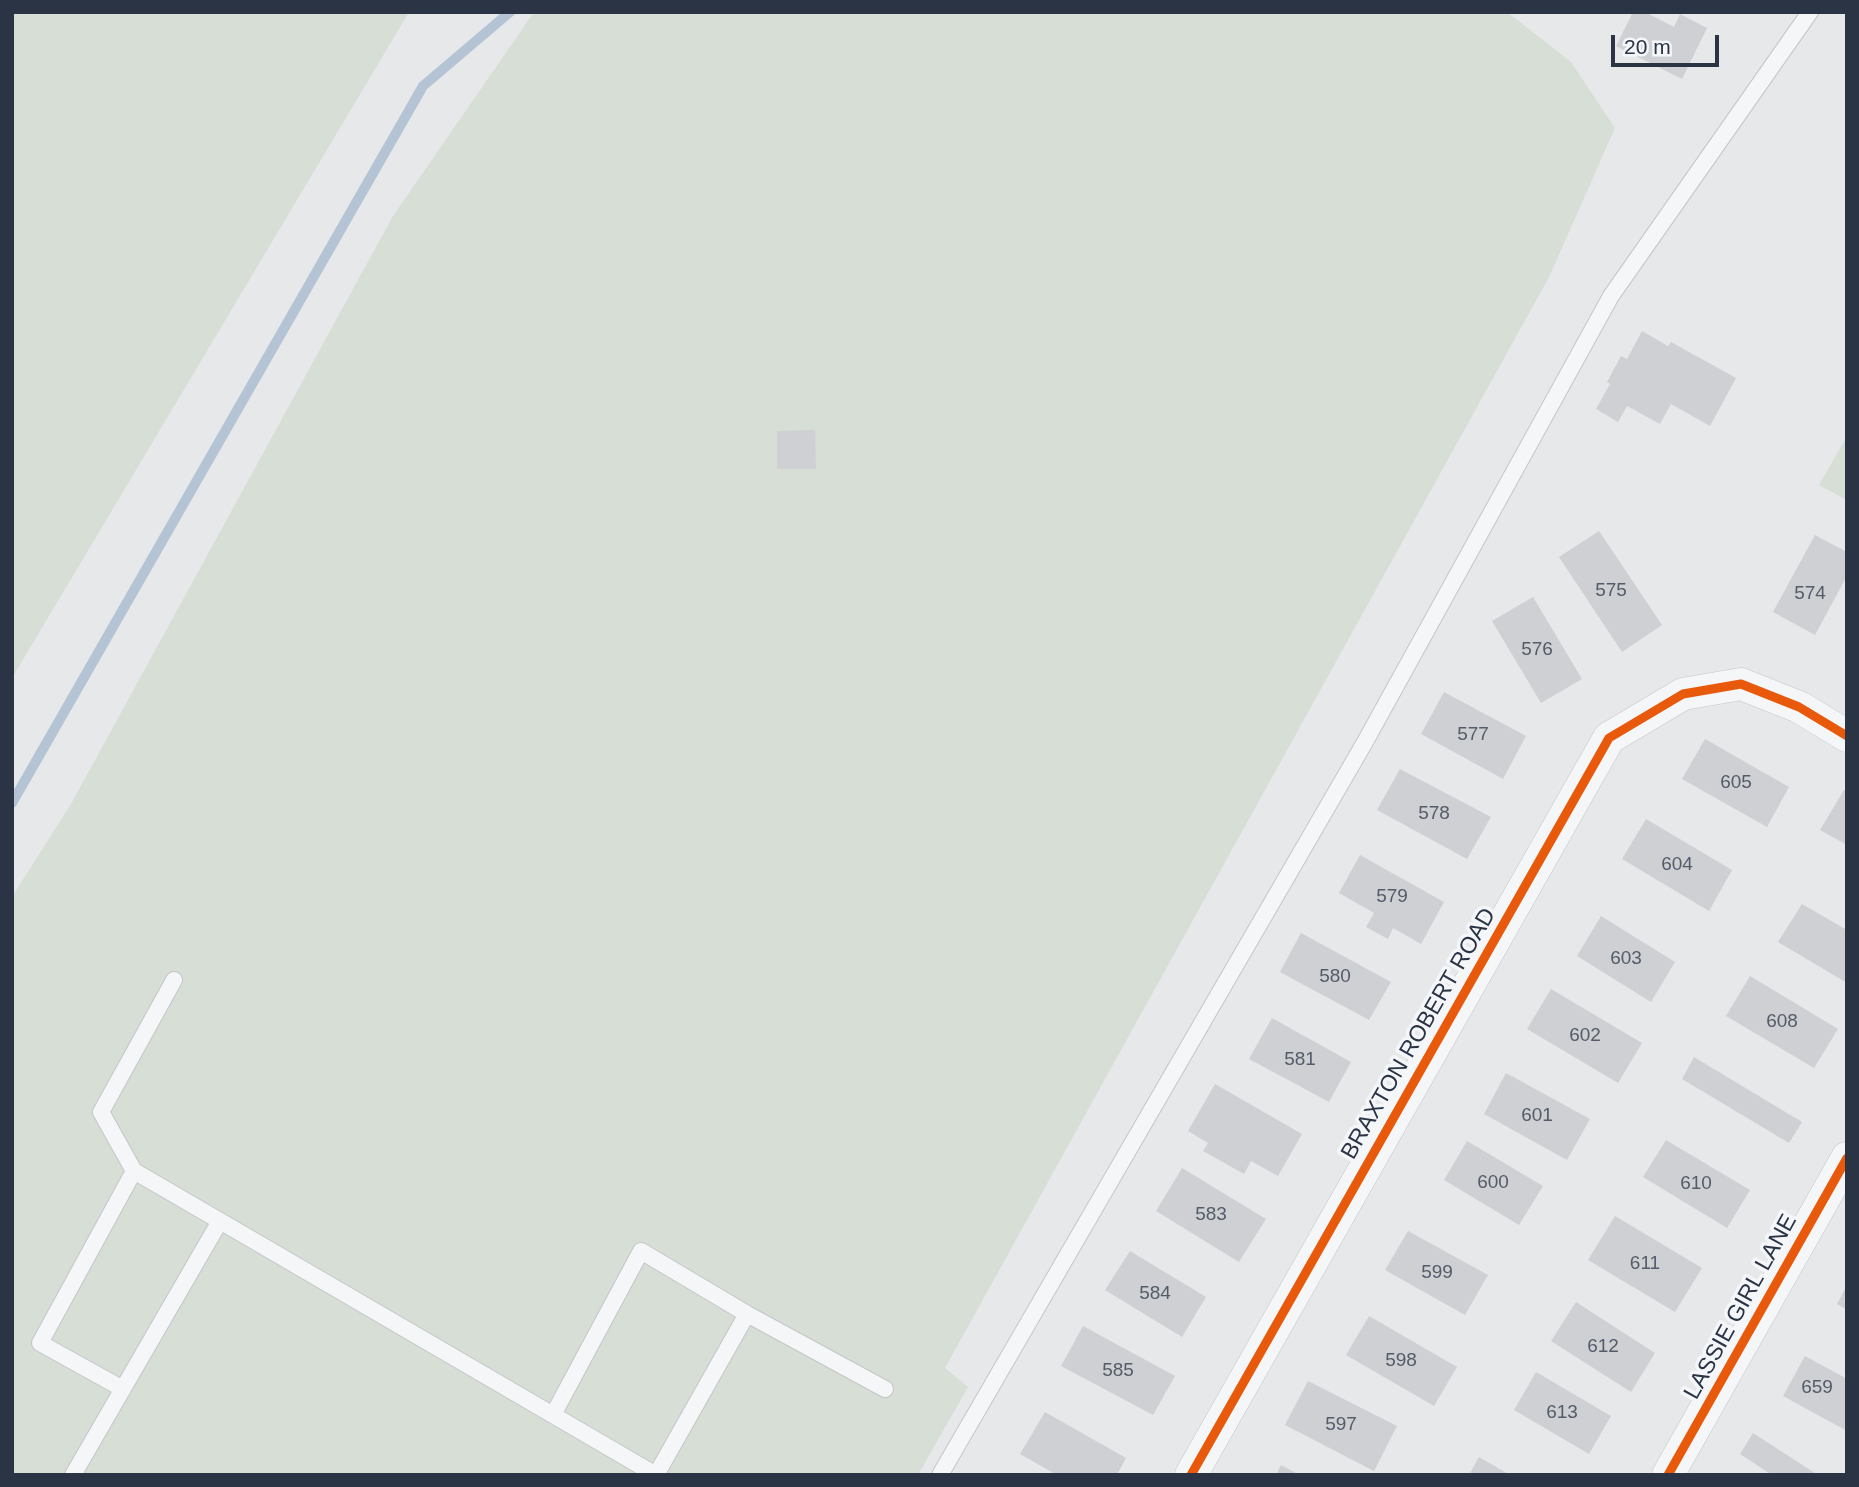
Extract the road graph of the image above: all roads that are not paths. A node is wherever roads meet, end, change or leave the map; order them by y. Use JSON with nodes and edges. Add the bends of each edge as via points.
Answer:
{"nodes":[{"id":1,"x":1810,"y":12,"type":"edge"},
{"id":2,"x":1847,"y":736,"type":"edge"},
{"id":3,"x":174,"y":980,"type":"dead end"},
{"id":4,"x":1847,"y":1158,"type":"edge"},
{"id":5,"x":134,"y":1171,"type":"junction"},
{"id":6,"x":220,"y":1221,"type":"junction"},
{"id":7,"x":747,"y":1314,"type":"junction"},
{"id":8,"x":123,"y":1389,"type":"junction"},
{"id":9,"x":885,"y":1389,"type":"dead end"},
{"id":10,"x":553,"y":1415,"type":"junction"},
{"id":11,"x":73,"y":1475,"type":"edge"},
{"id":12,"x":656,"y":1475,"type":"edge"},
{"id":13,"x":940,"y":1475,"type":"edge"},
{"id":14,"x":1191,"y":1475,"type":"edge"},
{"id":15,"x":1668,"y":1475,"type":"edge"}],
"edges":[{"from":1,"to":13,"type":"lane","via":[[1611,296],[1365,742]]},
{"from":2,"to":14,"type":"street","name":"BRAXTON ROBERT ROAD","via":[[1799,707],[1741,684],[1683,694],[1609,738]]},
{"from":3,"to":5,"type":"lane","via":[[101,1112]]},
{"from":4,"to":15,"type":"street","name":"LASSIE GIRL LANE"},
{"from":5,"to":6,"type":"lane"},
{"from":5,"to":8,"type":"lane","via":[[40,1343]]},
{"from":6,"to":8,"type":"lane"},
{"from":6,"to":10,"type":"lane"},
{"from":7,"to":9,"type":"lane"},
{"from":7,"to":10,"type":"lane","via":[[641,1251]]},
{"from":7,"to":12,"type":"lane"},
{"from":8,"to":11,"type":"lane"},
{"from":10,"to":12,"type":"lane"}]}
